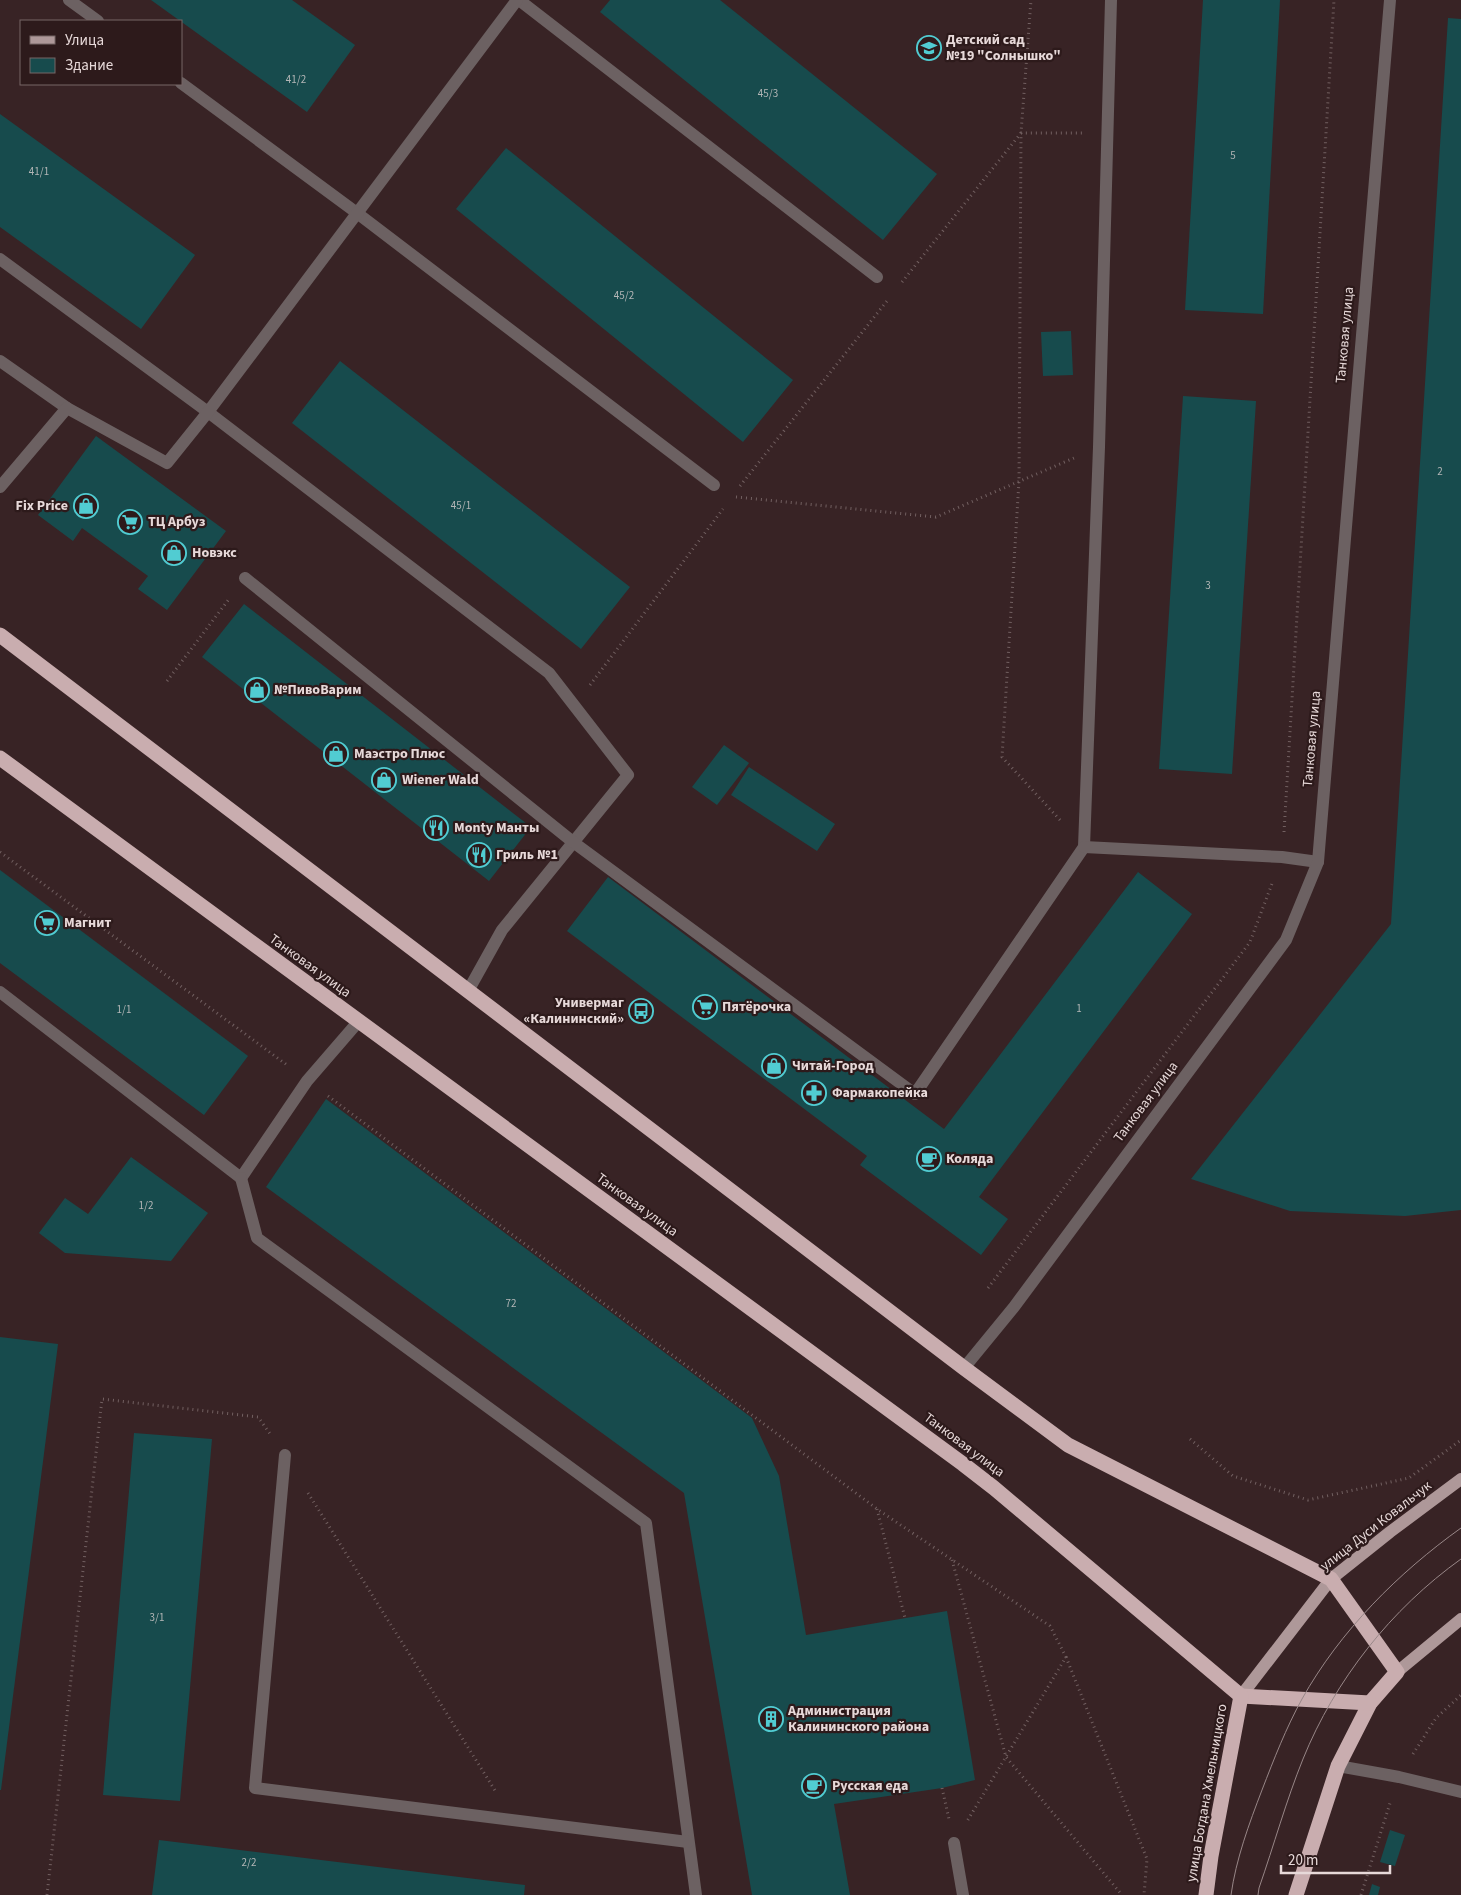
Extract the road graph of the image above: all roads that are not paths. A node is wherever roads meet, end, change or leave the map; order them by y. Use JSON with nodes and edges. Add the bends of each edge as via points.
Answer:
{"nodes":[{"id":1,"x":69,"y":0,"type":"edge"},
{"id":2,"x":518,"y":0,"type":"edge"},
{"id":3,"x":1111,"y":0,"type":"edge"},
{"id":4,"x":1390,"y":0,"type":"edge"},
{"id":5,"x":97,"y":20,"type":"edge"},
{"id":6,"x":182,"y":83,"type":"edge"},
{"id":7,"x":358,"y":212,"type":"junction"},
{"id":8,"x":0,"y":259,"type":"edge"},
{"id":9,"x":877,"y":277,"type":"dead end"},
{"id":10,"x":0,"y":361,"type":"edge"},
{"id":11,"x":67,"y":408,"type":"junction"},
{"id":12,"x":208,"y":412,"type":"junction"},
{"id":13,"x":714,"y":485,"type":"road end"},
{"id":14,"x":0,"y":487,"type":"edge"},
{"id":15,"x":245,"y":578,"type":"road end"},
{"id":16,"x":0,"y":635,"type":"edge"},
{"id":17,"x":0,"y":758,"type":"edge"},
{"id":18,"x":574,"y":842,"type":"junction"},
{"id":19,"x":1084,"y":847,"type":"junction"},
{"id":20,"x":1318,"y":862,"type":"junction"},
{"id":21,"x":468,"y":991,"type":"junction"},
{"id":22,"x":0,"y":992,"type":"edge"},
{"id":23,"x":358,"y":1022,"type":"junction"},
{"id":24,"x":241,"y":1178,"type":"junction"},
{"id":25,"x":964,"y":1368,"type":"junction"},
{"id":26,"x":284,"y":1455,"type":"road end"},
{"id":27,"x":1461,"y":1480,"type":"edge"},
{"id":28,"x":1331,"y":1579,"type":"junction"},
{"id":29,"x":1461,"y":1619,"type":"edge"},
{"id":30,"x":1397,"y":1672,"type":"junction"},
{"id":31,"x":1241,"y":1696,"type":"junction"},
{"id":32,"x":1370,"y":1703,"type":"junction"},
{"id":33,"x":1338,"y":1766,"type":"junction"},
{"id":34,"x":1461,"y":1792,"type":"edge"},
{"id":35,"x":688,"y":1842,"type":"junction"},
{"id":36,"x":954,"y":1843,"type":"road end"},
{"id":37,"x":696,"y":1895,"type":"edge"},
{"id":38,"x":963,"y":1895,"type":"edge"},
{"id":39,"x":1206,"y":1895,"type":"edge"},
{"id":40,"x":1296,"y":1895,"type":"edge"}],
"edges":[{"from":1,"to":5,"type":"street"},
{"from":2,"to":7,"type":"street"},
{"from":2,"to":9,"type":"street"},
{"from":3,"to":19,"type":"street"},
{"from":4,"to":20,"type":"street","name":"Танковая улица"},
{"from":6,"to":7,"type":"street"},
{"from":7,"to":12,"type":"street"},
{"from":7,"to":13,"type":"street"},
{"from":8,"to":12,"type":"street"},
{"from":10,"to":11,"type":"street"},
{"from":11,"to":12,"type":"street","via":[[167,463]]},
{"from":11,"to":14,"type":"street"},
{"from":12,"to":18,"type":"street","via":[[549,673],[628,775]]},
{"from":15,"to":18,"type":"street"},
{"from":16,"to":21,"type":"highway"},
{"from":17,"to":23,"type":"highway","name":"Танковая улица"},
{"from":18,"to":19,"type":"street","via":[[915,1094]]},
{"from":18,"to":21,"type":"street","via":[[502,930]]},
{"from":19,"to":20,"type":"street","via":[[1282,856]]},
{"from":20,"to":25,"type":"street","name":"Танковая улица","via":[[1286,940],[1014,1307]]},
{"from":21,"to":25,"type":"highway"},
{"from":22,"to":24,"type":"street"},
{"from":23,"to":24,"type":"street","via":[[307,1081]]},
{"from":23,"to":31,"type":"highway","name":"Танковая улица","via":[[963,1464]]},
{"from":24,"to":35,"type":"street","via":[[257,1238],[646,1523]]},
{"from":25,"to":28,"type":"highway","via":[[1068,1445]]},
{"from":26,"to":35,"type":"street","via":[[254,1788]]},
{"from":27,"to":28,"type":"main road","name":"улица Дуси Ковальчук"},
{"from":28,"to":30,"type":"highway"},
{"from":28,"to":31,"type":"main road","name":"улица Дуси Ковальчук"},
{"from":29,"to":30,"type":"main road"},
{"from":30,"to":32,"type":"highway"},
{"from":31,"to":32,"type":"highway"},
{"from":31,"to":39,"type":"highway","name":"улица Богдана Хмельницкого"},
{"from":32,"to":33,"type":"highway"},
{"from":33,"to":34,"type":"street"},
{"from":33,"to":40,"type":"highway"},
{"from":35,"to":37,"type":"street"},
{"from":36,"to":38,"type":"street"}]}
